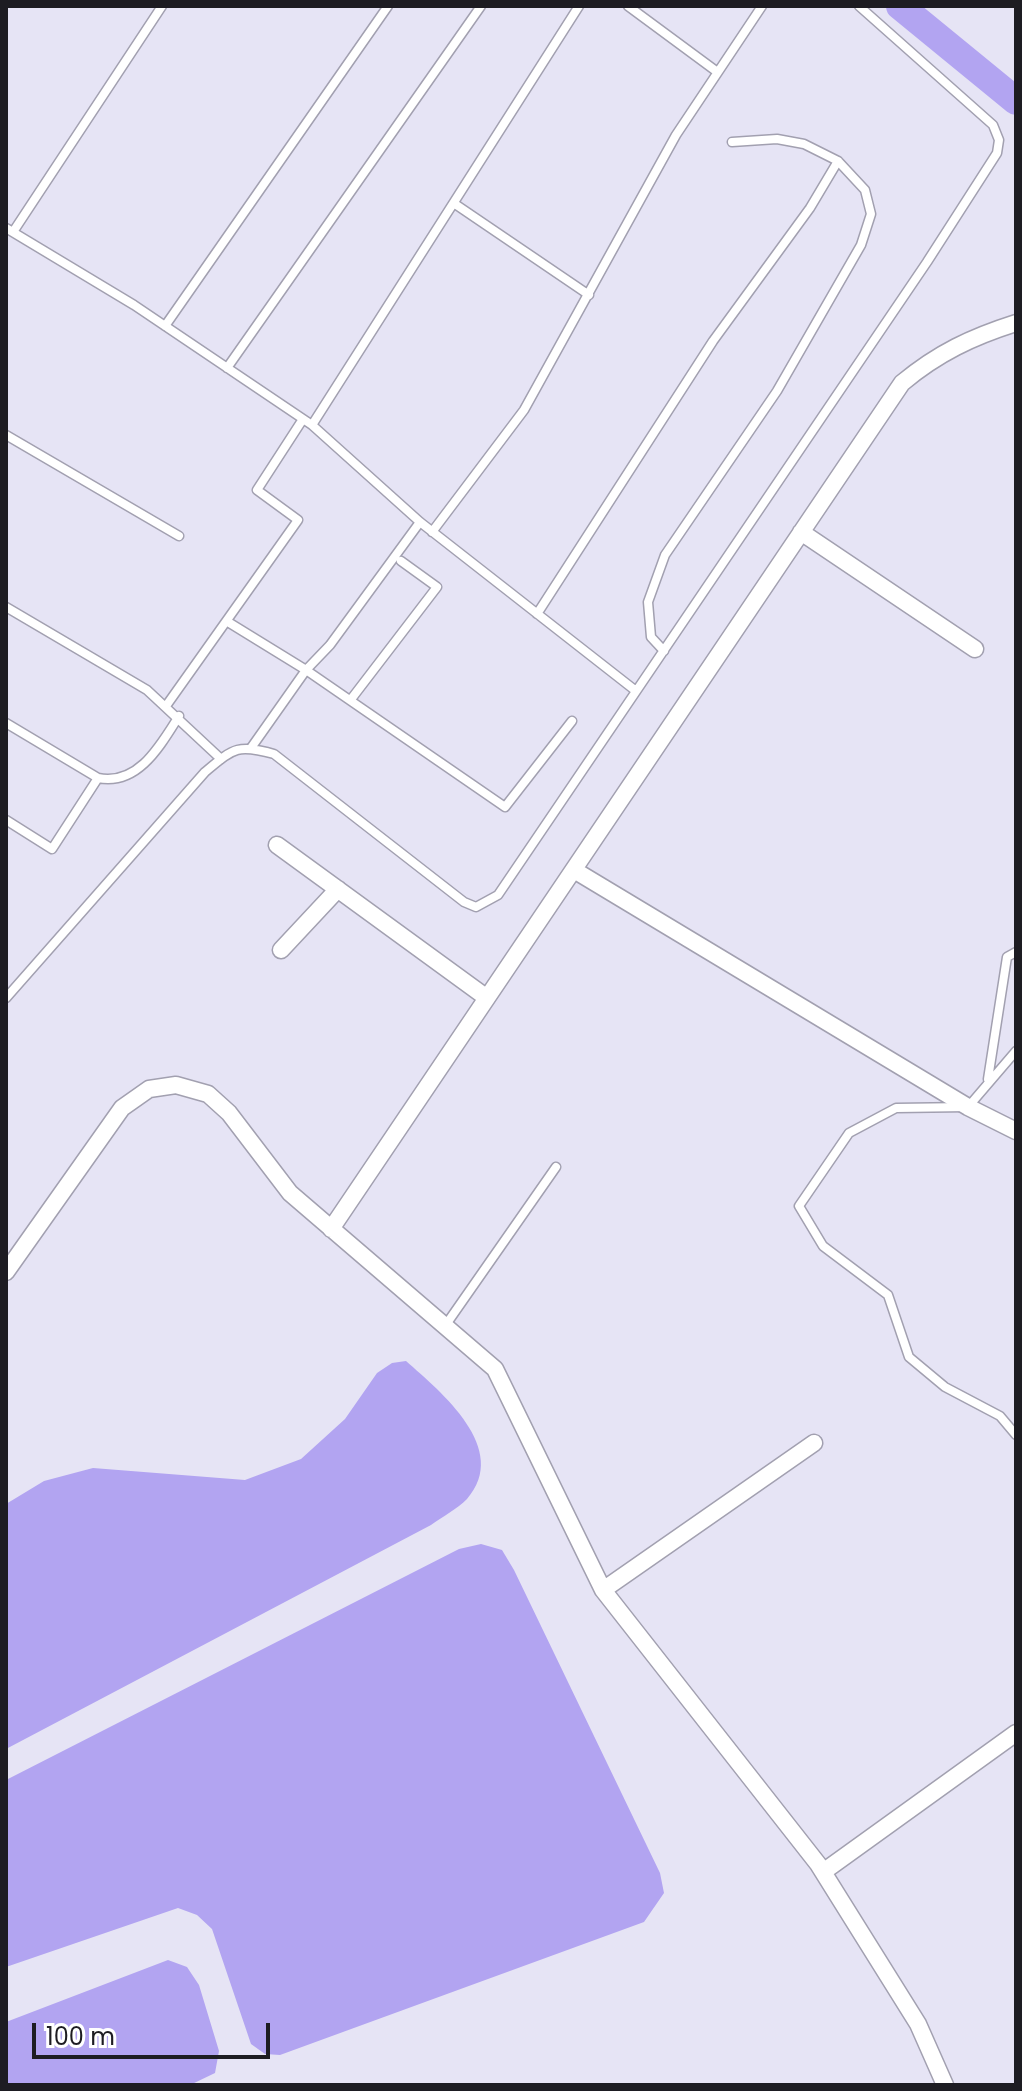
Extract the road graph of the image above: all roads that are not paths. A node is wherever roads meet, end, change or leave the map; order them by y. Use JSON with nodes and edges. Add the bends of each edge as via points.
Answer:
{"nodes":[{"id":1,"x":162,"y":6,"type":"edge"},
{"id":2,"x":388,"y":6,"type":"edge"},
{"id":3,"x":481,"y":6,"type":"edge"},
{"id":4,"x":579,"y":6,"type":"edge"},
{"id":5,"x":628,"y":6,"type":"edge"},
{"id":6,"x":762,"y":6,"type":"edge"},
{"id":7,"x":859,"y":6,"type":"edge"},
{"id":8,"x":716,"y":71,"type":"junction"},
{"id":9,"x":732,"y":142,"type":"dead end"},
{"id":10,"x":838,"y":161,"type":"junction"},
{"id":11,"x":455,"y":204,"type":"junction"},
{"id":12,"x":9,"y":230,"type":"edge"},
{"id":13,"x":589,"y":295,"type":"junction"},
{"id":14,"x":1016,"y":323,"type":"edge"},
{"id":15,"x":165,"y":326,"type":"junction"},
{"id":16,"x":227,"y":368,"type":"junction"},
{"id":17,"x":303,"y":419,"type":"junction"},
{"id":18,"x":312,"y":425,"type":"junction"},
{"id":19,"x":6,"y":435,"type":"edge"},
{"id":20,"x":420,"y":522,"type":"junction"},
{"id":21,"x":432,"y":532,"type":"junction"},
{"id":22,"x":801,"y":532,"type":"junction"},
{"id":23,"x":179,"y":536,"type":"dead end"},
{"id":24,"x":401,"y":561,"type":"dead end"},
{"id":25,"x":6,"y":607,"type":"edge"},
{"id":26,"x":537,"y":614,"type":"junction"},
{"id":27,"x":228,"y":622,"type":"junction"},
{"id":28,"x":975,"y":649,"type":"dead end"},
{"id":29,"x":664,"y":651,"type":"junction"},
{"id":30,"x":306,"y":670,"type":"junction"},
{"id":31,"x":636,"y":691,"type":"junction"},
{"id":32,"x":352,"y":698,"type":"junction"},
{"id":33,"x":166,"y":706,"type":"junction"},
{"id":34,"x":179,"y":716,"type":"junction"},
{"id":35,"x":572,"y":721,"type":"dead end"},
{"id":36,"x":6,"y":723,"type":"edge"},
{"id":37,"x":251,"y":748,"type":"junction"},
{"id":38,"x":221,"y":759,"type":"junction"},
{"id":39,"x":98,"y":778,"type":"junction"},
{"id":40,"x":6,"y":820,"type":"edge"},
{"id":41,"x":277,"y":845,"type":"dead end"},
{"id":42,"x":574,"y":870,"type":"junction"},
{"id":43,"x":338,"y":889,"type":"junction"},
{"id":44,"x":281,"y":950,"type":"dead end"},
{"id":45,"x":1016,"y":952,"type":"edge"},
{"id":46,"x":6,"y":998,"type":"edge"},
{"id":47,"x":487,"y":998,"type":"junction"},
{"id":48,"x":1016,"y":1051,"type":"edge"},
{"id":49,"x":988,"y":1080,"type":"junction"},
{"id":50,"x":968,"y":1107,"type":"junction"},
{"id":51,"x":1016,"y":1131,"type":"edge"},
{"id":52,"x":556,"y":1167,"type":"dead end"},
{"id":53,"x":331,"y":1229,"type":"junction"},
{"id":54,"x":6,"y":1272,"type":"edge"},
{"id":55,"x":445,"y":1326,"type":"junction"},
{"id":56,"x":1016,"y":1435,"type":"edge"},
{"id":57,"x":814,"y":1443,"type":"dead end"},
{"id":58,"x":603,"y":1590,"type":"junction"},
{"id":59,"x":1016,"y":1733,"type":"edge"},
{"id":60,"x":823,"y":1872,"type":"junction"},
{"id":61,"x":945,"y":2085,"type":"edge"}],
"edges":[{"from":1,"to":12,"type":"lane"},
{"from":2,"to":15,"type":"lane"},
{"from":3,"to":16,"type":"lane"},
{"from":4,"to":11,"type":"lane"},
{"from":5,"to":8,"type":"lane"},
{"from":6,"to":8,"type":"lane"},
{"from":7,"to":29,"type":"lane","via":[[993,125],[997,153]]},
{"from":8,"to":13,"type":"lane"},
{"from":9,"to":10,"type":"lane","via":[[791,142]]},
{"from":10,"to":26,"type":"lane","via":[[713,341]]},
{"from":10,"to":29,"type":"lane","via":[[865,190],[871,214],[861,245],[777,391],[665,555],[648,602],[651,637]]},
{"from":11,"to":13,"type":"lane"},
{"from":11,"to":18,"type":"lane"},
{"from":12,"to":15,"type":"lane"},
{"from":13,"to":21,"type":"lane","via":[[524,410]]},
{"from":14,"to":22,"type":"street","via":[[934,356],[902,383]]},
{"from":15,"to":16,"type":"lane"},
{"from":16,"to":17,"type":"lane"},
{"from":17,"to":18,"type":"lane"},
{"from":17,"to":27,"type":"lane","via":[[257,490],[298,520]]},
{"from":18,"to":20,"type":"lane"},
{"from":19,"to":23,"type":"lane"},
{"from":20,"to":21,"type":"lane"},
{"from":20,"to":30,"type":"lane"},
{"from":21,"to":26,"type":"lane"},
{"from":22,"to":28,"type":"street"},
{"from":22,"to":42,"type":"street"},
{"from":24,"to":32,"type":"lane","via":[[437,587]]},
{"from":25,"to":33,"type":"lane"},
{"from":26,"to":31,"type":"lane"},
{"from":27,"to":30,"type":"lane"},
{"from":27,"to":33,"type":"lane"},
{"from":29,"to":31,"type":"lane"},
{"from":30,"to":32,"type":"lane"},
{"from":30,"to":37,"type":"lane"},
{"from":31,"to":37,"type":"lane","via":[[498,895],[476,907],[274,754]]},
{"from":32,"to":35,"type":"lane","via":[[505,807]]},
{"from":33,"to":34,"type":"lane"},
{"from":34,"to":38,"type":"lane"},
{"from":34,"to":39,"type":"lane","via":[[157,750],[134,772],[115,781]]},
{"from":36,"to":39,"type":"lane"},
{"from":37,"to":38,"type":"lane","via":[[244,746]]},
{"from":38,"to":46,"type":"lane"},
{"from":39,"to":40,"type":"lane","via":[[52,849]]},
{"from":41,"to":43,"type":"street"},
{"from":42,"to":47,"type":"street"},
{"from":42,"to":50,"type":"street"},
{"from":43,"to":44,"type":"street"},
{"from":43,"to":47,"type":"street"},
{"from":45,"to":49,"type":"lane","via":[[1007,957]]},
{"from":47,"to":53,"type":"street"},
{"from":48,"to":49,"type":"lane"},
{"from":49,"to":50,"type":"lane"},
{"from":50,"to":51,"type":"street"},
{"from":50,"to":56,"type":"lane","via":[[896,1108],[849,1133],[799,1206],[823,1246],[888,1295],[909,1357],[945,1387],[1000,1416]]},
{"from":52,"to":55,"type":"lane"},
{"from":53,"to":54,"type":"street","via":[[290,1193],[229,1113],[208,1094],[176,1085],[149,1089],[122,1108]]},
{"from":53,"to":55,"type":"street"},
{"from":55,"to":58,"type":"street","via":[[495,1369]]},
{"from":57,"to":58,"type":"street"},
{"from":58,"to":60,"type":"street"},
{"from":59,"to":60,"type":"street"},
{"from":60,"to":61,"type":"street","via":[[918,2024]]}]}
